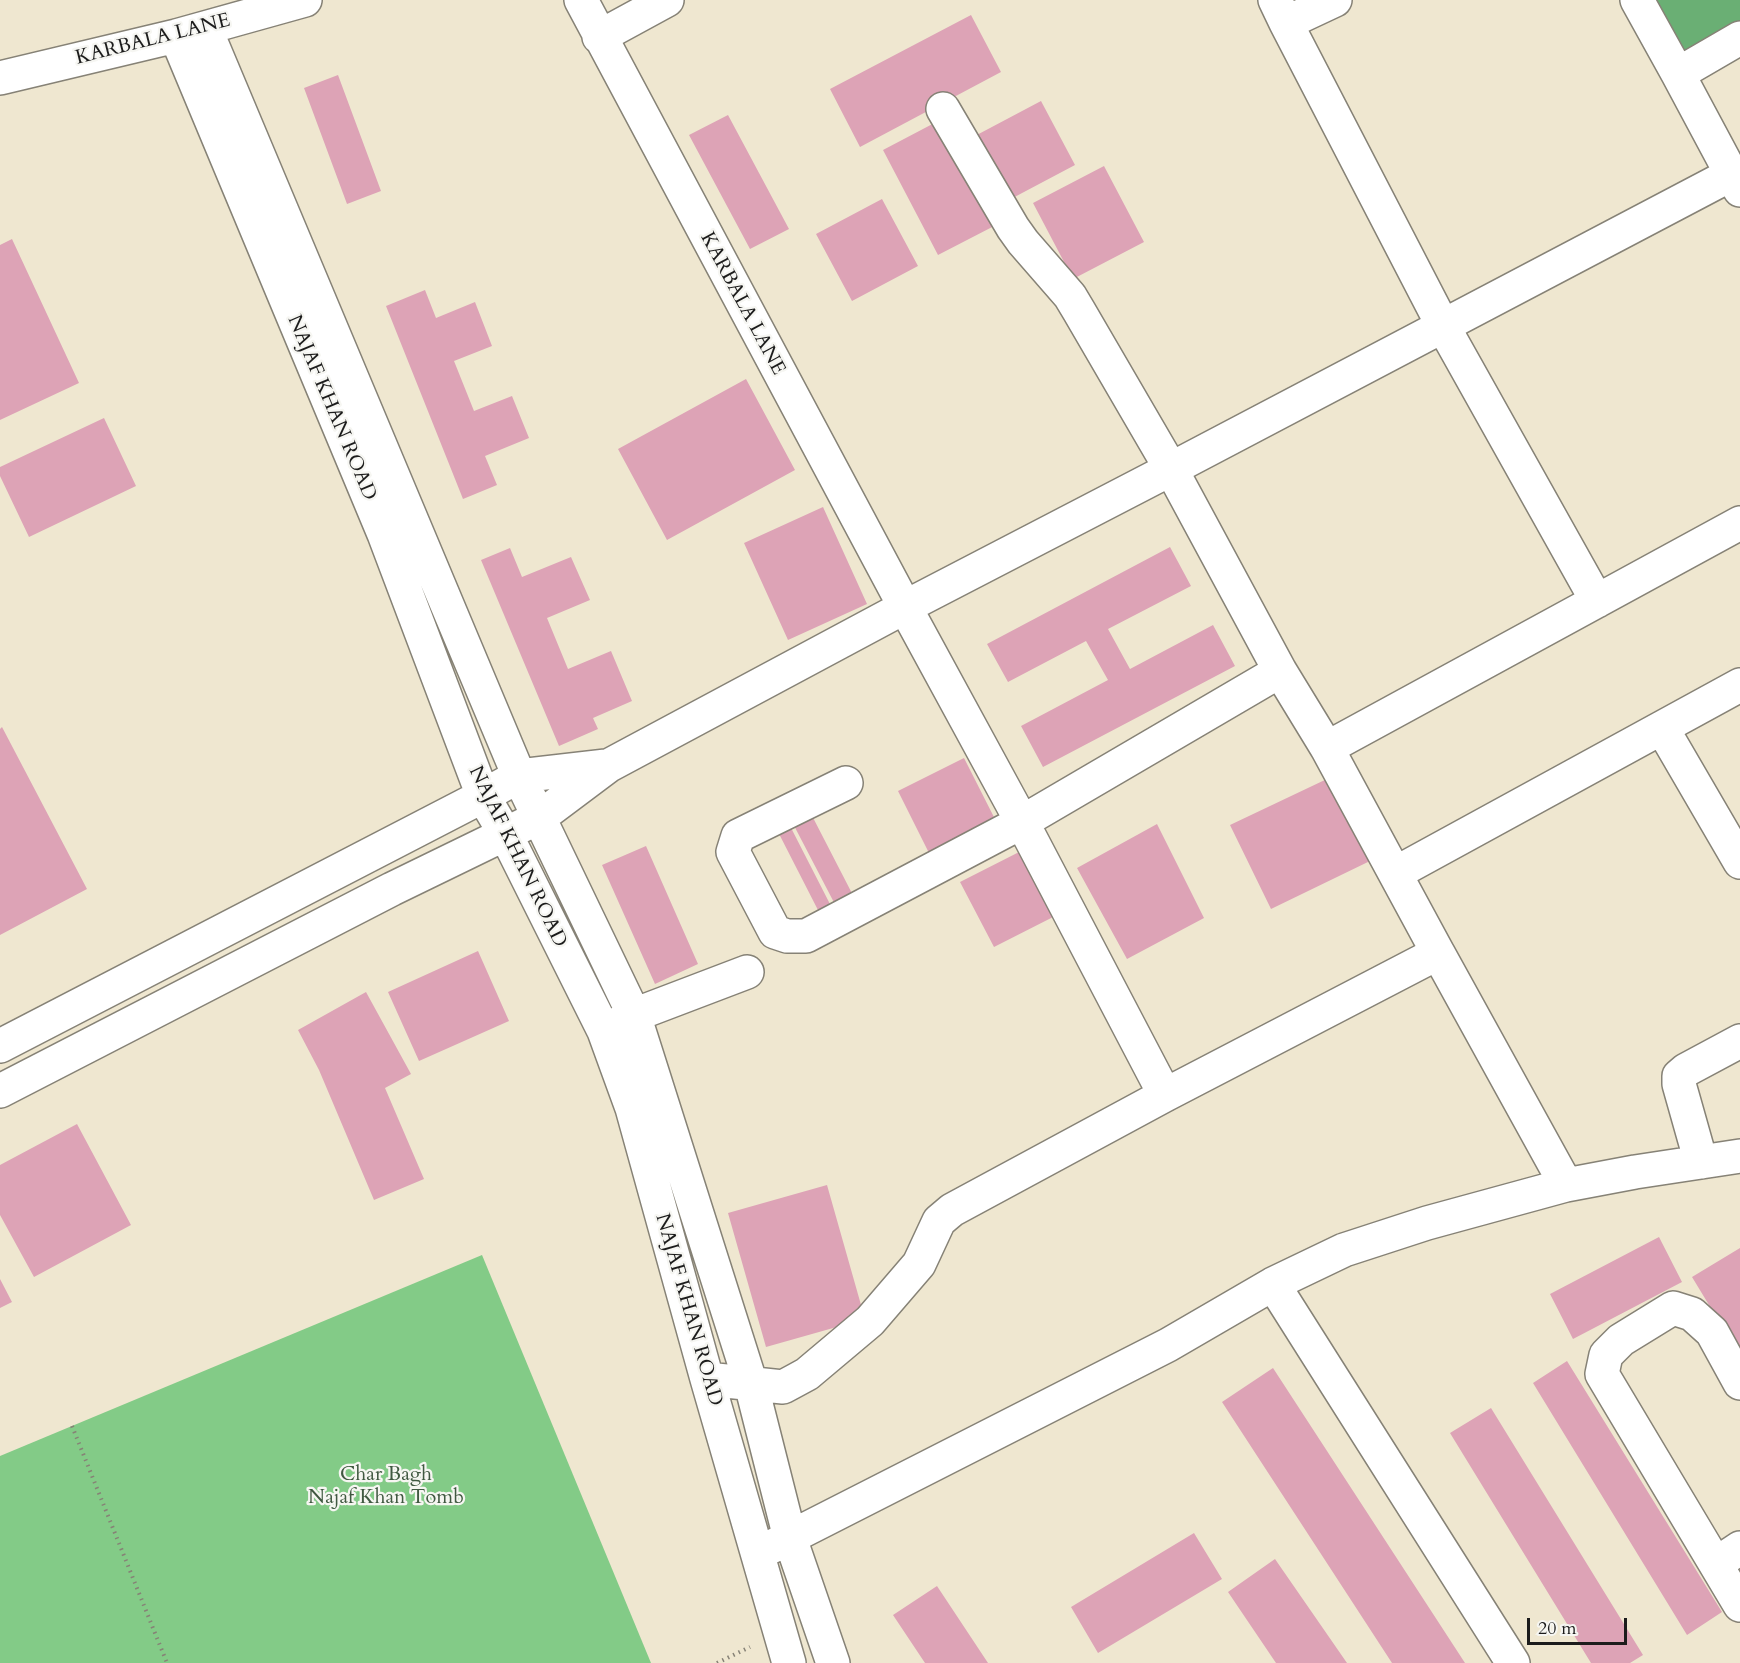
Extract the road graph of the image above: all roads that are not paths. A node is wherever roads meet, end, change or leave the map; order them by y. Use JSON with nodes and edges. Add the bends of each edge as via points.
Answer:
{"nodes":[{"id":1,"x":305,"y":0,"type":"edge"},
{"id":2,"x":581,"y":0,"type":"edge"},
{"id":3,"x":667,"y":0,"type":"edge"},
{"id":4,"x":1335,"y":0,"type":"edge"},
{"id":5,"x":1637,"y":0,"type":"edge"},
{"id":6,"x":1280,"y":11,"type":"edge"},
{"id":7,"x":191,"y":32,"type":"junction"},
{"id":8,"x":599,"y":37,"type":"junction"},
{"id":9,"x":1740,"y":38,"type":"edge"},
{"id":10,"x":1678,"y":74,"type":"junction"},
{"id":11,"x":0,"y":78,"type":"edge"},
{"id":12,"x":943,"y":109,"type":"dead end"},
{"id":13,"x":1736,"y":182,"type":"edge"},
{"id":14,"x":1443,"y":326,"type":"junction"},
{"id":15,"x":1171,"y":469,"type":"junction"},
{"id":16,"x":1740,"y":523,"type":"edge"},
{"id":17,"x":1597,"y":601,"type":"junction"},
{"id":18,"x":904,"y":607,"type":"junction"},
{"id":19,"x":1280,"y":671,"type":"junction"},
{"id":20,"x":1740,"y":685,"type":"edge"},
{"id":21,"x":1662,"y":728,"type":"junction"},
{"id":22,"x":1327,"y":748,"type":"junction"},
{"id":23,"x":608,"y":766,"type":"junction"},
{"id":24,"x":519,"y":776,"type":"junction"},
{"id":25,"x":846,"y":783,"type":"dead end"},
{"id":26,"x":483,"y":796,"type":"junction"},
{"id":27,"x":540,"y":818,"type":"junction"},
{"id":28,"x":1022,"y":822,"type":"junction"},
{"id":29,"x":506,"y":835,"type":"junction"},
{"id":30,"x":1740,"y":862,"type":"edge"},
{"id":31,"x":1396,"y":873,"type":"junction"},
{"id":32,"x":1438,"y":953,"type":"junction"},
{"id":33,"x":747,"y":972,"type":"dead end"},
{"id":34,"x":634,"y":1015,"type":"junction"},
{"id":35,"x":604,"y":1031,"type":"junction"},
{"id":36,"x":1740,"y":1041,"type":"edge"},
{"id":37,"x":0,"y":1046,"type":"edge"},
{"id":38,"x":0,"y":1091,"type":"edge"},
{"id":39,"x":1165,"y":1095,"type":"junction"},
{"id":40,"x":1740,"y":1156,"type":"edge"},
{"id":41,"x":1701,"y":1162,"type":"junction"},
{"id":42,"x":1566,"y":1185,"type":"junction"},
{"id":43,"x":1273,"y":1284,"type":"junction"},
{"id":44,"x":707,"y":1379,"type":"junction"},
{"id":45,"x":1740,"y":1383,"type":"edge"},
{"id":46,"x":751,"y":1384,"type":"junction"},
{"id":47,"x":790,"y":1538,"type":"junction"},
{"id":48,"x":756,"y":1554,"type":"junction"},
{"id":49,"x":1728,"y":1556,"type":"edge"},
{"id":50,"x":1740,"y":1605,"type":"edge"},
{"id":51,"x":834,"y":1657,"type":"edge"},
{"id":52,"x":789,"y":1663,"type":"edge"},
{"id":53,"x":1513,"y":1663,"type":"edge"}],
"edges":[{"from":1,"to":7,"type":"street","name":"KARBALA LANE"},
{"from":2,"to":8,"type":"street","name":"KARBALA LANE"},
{"from":3,"to":8,"type":"street"},
{"from":4,"to":6,"type":"street"},
{"from":5,"to":10,"type":"street"},
{"from":6,"to":14,"type":"street"},
{"from":7,"to":11,"type":"street","name":"KARBALA LANE"},
{"from":7,"to":24,"type":"street"},
{"from":7,"to":26,"type":"street","name":"NAJAF KHAN ROAD"},
{"from":8,"to":18,"type":"street","name":"KARBALA LANE"},
{"from":9,"to":10,"type":"street"},
{"from":10,"to":13,"type":"street"},
{"from":12,"to":15,"type":"street","via":[[1013,228],[1070,296]]},
{"from":13,"to":14,"type":"street"},
{"from":14,"to":15,"type":"street"},
{"from":14,"to":17,"type":"street"},
{"from":15,"to":18,"type":"street"},
{"from":15,"to":19,"type":"street"},
{"from":16,"to":17,"type":"street"},
{"from":17,"to":22,"type":"street"},
{"from":18,"to":23,"type":"street"},
{"from":18,"to":28,"type":"street","name":"KARBALA LANE"},
{"from":19,"to":22,"type":"street"},
{"from":19,"to":28,"type":"street"},
{"from":20,"to":21,"type":"street"},
{"from":21,"to":30,"type":"street"},
{"from":21,"to":31,"type":"street"},
{"from":22,"to":31,"type":"street"},
{"from":23,"to":24,"type":"street"},
{"from":23,"to":27,"type":"street"},
{"from":24,"to":26,"type":"street"},
{"from":24,"to":27,"type":"street"},
{"from":25,"to":28,"type":"street","via":[[738,836],[733,852],[775,932],[806,936]]},
{"from":26,"to":29,"type":"street","name":"NAJAF KHAN ROAD"},
{"from":26,"to":37,"type":"street"},
{"from":27,"to":29,"type":"street"},
{"from":27,"to":34,"type":"street"},
{"from":28,"to":39,"type":"street","name":"KARBALA LANE"},
{"from":29,"to":35,"type":"street","name":"NAJAF KHAN ROAD"},
{"from":29,"to":38,"type":"street","via":[[392,888]]},
{"from":31,"to":32,"type":"street"},
{"from":32,"to":39,"type":"street"},
{"from":32,"to":42,"type":"street"},
{"from":33,"to":34,"type":"street"},
{"from":34,"to":35,"type":"street"},
{"from":34,"to":46,"type":"street"},
{"from":35,"to":44,"type":"street","name":"NAJAF KHAN ROAD","via":[[632,1108]]},
{"from":36,"to":41,"type":"street","via":[[1679,1076]]},
{"from":39,"to":46,"type":"street","via":[[952,1210],[939,1221],[919,1264],[870,1321],[807,1374],[783,1387]]},
{"from":40,"to":41,"type":"street"},
{"from":41,"to":42,"type":"street"},
{"from":42,"to":43,"type":"street","via":[[1344,1250]]},
{"from":43,"to":47,"type":"street","via":[[1168,1346]]},
{"from":43,"to":53,"type":"street"},
{"from":44,"to":46,"type":"street"},
{"from":44,"to":48,"type":"street","name":"NAJAF KHAN ROAD"},
{"from":45,"to":49,"type":"street","via":[[1712,1332],[1692,1314],[1673,1308],[1621,1340],[1606,1355],[1602,1374]]},
{"from":46,"to":47,"type":"street"},
{"from":47,"to":48,"type":"street"},
{"from":47,"to":51,"type":"street"},
{"from":48,"to":52,"type":"street","name":"NAJAF KHAN ROAD"},
{"from":49,"to":50,"type":"street"}]}
